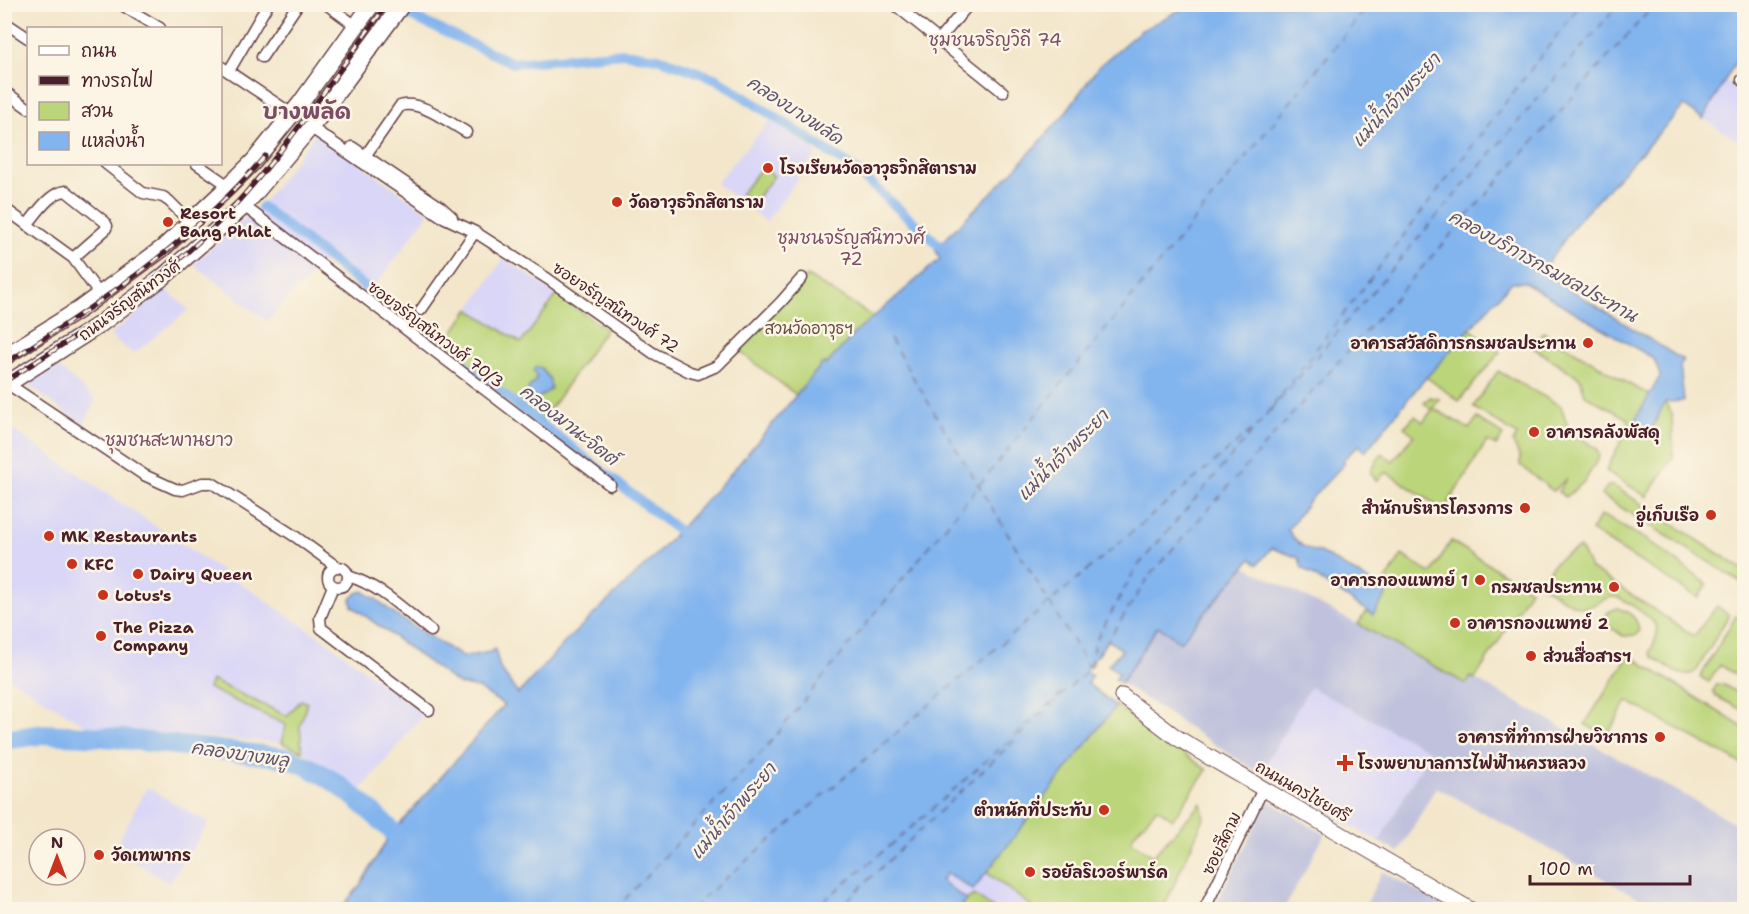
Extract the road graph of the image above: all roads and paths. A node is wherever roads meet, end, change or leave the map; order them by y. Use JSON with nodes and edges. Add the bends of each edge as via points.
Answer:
{"nodes":[{"id":1,"x":120,"y":4,"type":"edge"},
{"id":2,"x":268,"y":4,"type":"edge"},
{"id":3,"x":298,"y":4,"type":"edge"},
{"id":4,"x":326,"y":4,"type":"edge"},
{"id":5,"x":402,"y":4,"type":"edge"},
{"id":6,"x":894,"y":4,"type":"edge"},
{"id":7,"x":969,"y":4,"type":"edge"},
{"id":8,"x":370,"y":7,"type":"edge"},
{"id":9,"x":4,"y":22,"type":"edge"},
{"id":10,"x":356,"y":26,"type":"junction"},
{"id":11,"x":158,"y":27,"type":"edge"},
{"id":12,"x":27,"y":37,"type":"edge"},
{"id":13,"x":938,"y":41,"type":"junction"},
{"id":14,"x":262,"y":57,"type":"dead end"},
{"id":15,"x":225,"y":68,"type":"edge"},
{"id":16,"x":4,"y":91,"type":"edge"},
{"id":17,"x":1003,"y":92,"type":"dead end"},
{"id":18,"x":27,"y":107,"type":"edge"},
{"id":19,"x":292,"y":114,"type":"junction"},
{"id":20,"x":313,"y":124,"type":"junction"},
{"id":21,"x":466,"y":132,"type":"dead end"},
{"id":22,"x":363,"y":159,"type":"junction"},
{"id":23,"x":107,"y":165,"type":"edge"},
{"id":24,"x":198,"y":165,"type":"edge"},
{"id":25,"x":229,"y":186,"type":"junction"},
{"id":26,"x":244,"y":206,"type":"junction"},
{"id":27,"x":4,"y":208,"type":"edge"},
{"id":28,"x":191,"y":223,"type":"junction"},
{"id":29,"x":27,"y":225,"type":"junction"},
{"id":30,"x":475,"y":232,"type":"junction"},
{"id":31,"x":73,"y":258,"type":"junction"},
{"id":32,"x":802,"y":278,"type":"dead end"},
{"id":33,"x":100,"y":295,"type":"junction"},
{"id":34,"x":421,"y":310,"type":"dead end"},
{"id":35,"x":4,"y":357,"type":"edge"},
{"id":36,"x":6,"y":385,"type":"edge"},
{"id":37,"x":610,"y":485,"type":"dead end"},
{"id":38,"x":337,"y":567,"type":"junction"},
{"id":39,"x":348,"y":576,"type":"junction"},
{"id":40,"x":333,"y":586,"type":"junction"},
{"id":41,"x":431,"y":632,"type":"dead end"},
{"id":42,"x":1122,"y":696,"type":"dead end"},
{"id":43,"x":429,"y":710,"type":"dead end"},
{"id":44,"x":1263,"y":789,"type":"junction"},
{"id":45,"x":1204,"y":909,"type":"edge"},
{"id":46,"x":1471,"y":909,"type":"edge"}],
"edges":[{"from":1,"to":11,"type":"street"},
{"from":2,"to":15,"type":"street"},
{"from":3,"to":14,"type":"street"},
{"from":4,"to":10,"type":"street"},
{"from":5,"to":20,"type":"main road","name":"ถนนจรัญสนิทวงศ์"},
{"from":6,"to":13,"type":"street"},
{"from":7,"to":13,"type":"street"},
{"from":8,"to":10,"type":"main road","name":"ถนนจรัญสนิทวงศ์"},
{"from":9,"to":12,"type":"street"},
{"from":10,"to":19,"type":"main road","name":"ถนนจรัญสนิทวงศ์"},
{"from":13,"to":17,"type":"street"},
{"from":15,"to":19,"type":"street"},
{"from":16,"to":18,"type":"street"},
{"from":19,"to":25,"type":"main road","name":"ถนนจรัญสนิทวงศ์"},
{"from":20,"to":22,"type":"street","name":"ซอยจรัญสนิทวงศ์ 72"},
{"from":20,"to":26,"type":"main road","name":"ถนนจรัญสนิทวงศ์"},
{"from":21,"to":22,"type":"street","via":[[422,107],[406,104],[400,106]]},
{"from":22,"to":30,"type":"street","name":"ซอยจรัญสนิทวงศ์ 72","via":[[441,216]]},
{"from":23,"to":28,"type":"street","via":[[143,193],[169,201]]},
{"from":24,"to":25,"type":"street"},
{"from":25,"to":28,"type":"main road","name":"ถนนจรัญสนิทวงศ์"},
{"from":26,"to":36,"type":"main road","name":"ถนนจรัญสนิทวงศ์","via":[[163,277],[99,325]]},
{"from":26,"to":37,"type":"street","name":"ซอยจรัญสนิทวงศ์ 70/3"},
{"from":27,"to":29,"type":"street"},
{"from":28,"to":33,"type":"main road","name":"ถนนจรัญสนิทวงศ์"},
{"from":29,"to":31,"type":"street"},
{"from":29,"to":31,"type":"street","via":[[53,196],[66,191],[107,226]]},
{"from":30,"to":32,"type":"street","name":"ซอยจรัญสนิทวงศ์ 72","via":[[653,353],[698,374],[728,357]]},
{"from":30,"to":34,"type":"street"},
{"from":31,"to":33,"type":"street"},
{"from":33,"to":35,"type":"main road","name":"ถนนจรัญสนิทวงศ์"},
{"from":36,"to":38,"type":"street","via":[[144,475],[183,490],[212,483]]},
{"from":38,"to":39,"type":"street","via":[[343,568]]},
{"from":38,"to":40,"type":"street","via":[[328,576]]},
{"from":39,"to":40,"type":"street","via":[[345,585]]},
{"from":39,"to":41,"type":"street","via":[[378,590]]},
{"from":40,"to":43,"type":"street","via":[[320,618],[321,628]]},
{"from":42,"to":44,"type":"street","name":"ถนนนครไชยศรี","via":[[1176,737]]},
{"from":44,"to":45,"type":"street","name":"ซอยสีคาม"},
{"from":44,"to":46,"type":"street","name":"ถนนนครไชยศรี"}]}
